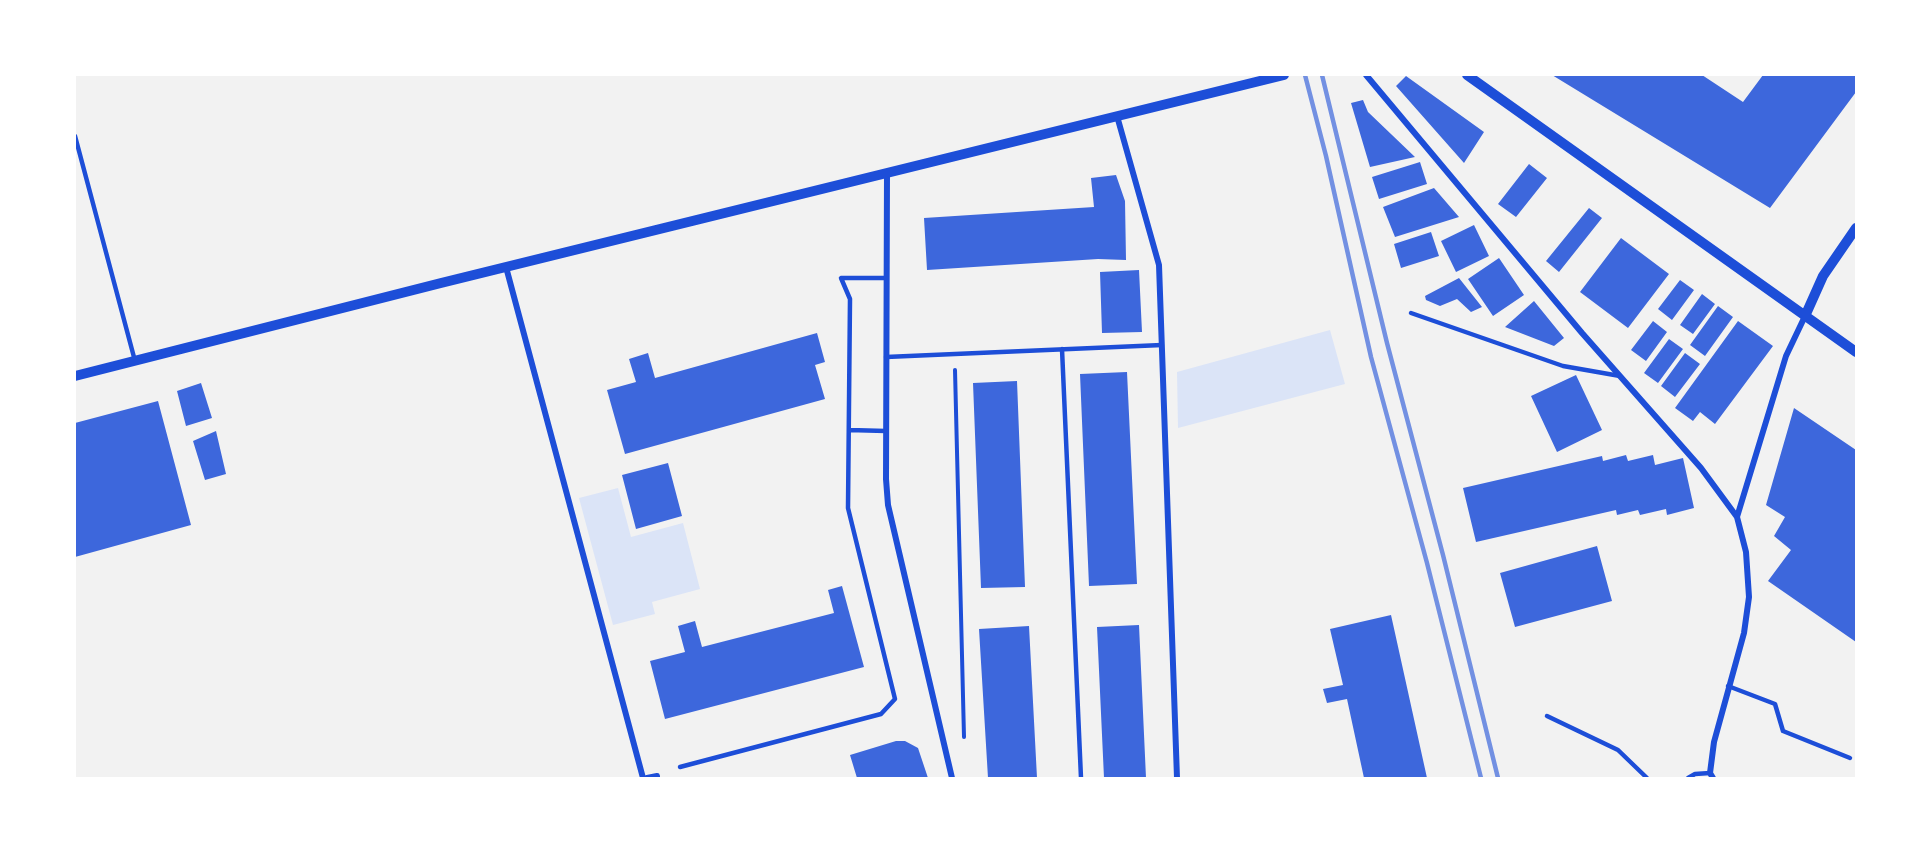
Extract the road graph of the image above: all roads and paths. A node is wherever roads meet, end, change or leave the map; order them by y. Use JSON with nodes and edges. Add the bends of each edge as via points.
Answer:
{"nodes":[{"id":1,"x":1284,"y":75,"type":"edge"},
{"id":2,"x":1366,"y":75,"type":"edge"},
{"id":3,"x":1467,"y":75,"type":"edge"},
{"id":4,"x":1117,"y":116,"type":"junction"},
{"id":5,"x":75,"y":135,"type":"edge"},
{"id":6,"x":887,"y":173,"type":"junction"},
{"id":7,"x":1856,"y":228,"type":"edge"},
{"id":8,"x":506,"y":267,"type":"junction"},
{"id":9,"x":886,"y":278,"type":"junction"},
{"id":10,"x":1411,"y":313,"type":"dead end"},
{"id":11,"x":1806,"y":314,"type":"junction"},
{"id":12,"x":1162,"y":345,"type":"junction"},
{"id":13,"x":1062,"y":350,"type":"junction"},
{"id":14,"x":1856,"y":352,"type":"edge"},
{"id":15,"x":955,"y":354,"type":"junction"},
{"id":16,"x":886,"y":357,"type":"junction"},
{"id":17,"x":135,"y":361,"type":"junction"},
{"id":18,"x":75,"y":376,"type":"edge"},
{"id":19,"x":1620,"y":376,"type":"junction"},
{"id":20,"x":849,"y":430,"type":"junction"},
{"id":21,"x":886,"y":431,"type":"junction"},
{"id":22,"x":1737,"y":517,"type":"junction"},
{"id":23,"x":1728,"y":686,"type":"junction"},
{"id":24,"x":1546,"y":716,"type":"dead end"},
{"id":25,"x":964,"y":742,"type":"dead end"},
{"id":26,"x":1850,"y":758,"type":"dead end"},
{"id":27,"x":680,"y":767,"type":"dead end"},
{"id":28,"x":1711,"y":776,"type":"edge"},
{"id":29,"x":645,"y":778,"type":"edge"},
{"id":30,"x":657,"y":778,"type":"edge"},
{"id":31,"x":952,"y":778,"type":"edge"},
{"id":32,"x":1081,"y":778,"type":"edge"},
{"id":33,"x":1177,"y":778,"type":"edge"},
{"id":34,"x":1647,"y":778,"type":"edge"},
{"id":35,"x":1688,"y":778,"type":"edge"}],
"edges":[{"from":1,"to":4,"type":"street"},
{"from":2,"to":19,"type":"street"},
{"from":3,"to":11,"type":"street"},
{"from":4,"to":6,"type":"street"},
{"from":4,"to":12,"type":"street","via":[[1159,266]]},
{"from":5,"to":17,"type":"lane"},
{"from":6,"to":8,"type":"street"},
{"from":6,"to":9,"type":"street"},
{"from":7,"to":11,"type":"street","via":[[1822,276]]},
{"from":8,"to":17,"type":"street"},
{"from":8,"to":29,"type":"street"},
{"from":9,"to":16,"type":"street"},
{"from":9,"to":20,"type":"lane","via":[[841,278],[850,299]]},
{"from":10,"to":19,"type":"lane","via":[[1563,366]]},
{"from":11,"to":14,"type":"street"},
{"from":11,"to":22,"type":"street","via":[[1786,356]]},
{"from":12,"to":13,"type":"lane"},
{"from":12,"to":33,"type":"street"},
{"from":13,"to":15,"type":"lane"},
{"from":13,"to":32,"type":"lane"},
{"from":15,"to":16,"type":"lane"},
{"from":15,"to":25,"type":"path"},
{"from":16,"to":21,"type":"street"},
{"from":17,"to":18,"type":"street"},
{"from":19,"to":22,"type":"street","via":[[1701,468]]},
{"from":20,"to":21,"type":"lane"},
{"from":20,"to":27,"type":"lane","via":[[848,508],[895,699],[881,714]]},
{"from":21,"to":31,"type":"street","via":[[888,505]]},
{"from":22,"to":23,"type":"street","via":[[1746,552],[1749,597],[1744,633]]},
{"from":23,"to":26,"type":"lane","via":[[1775,704],[1783,731]]},
{"from":23,"to":28,"type":"street","via":[[1714,742]]},
{"from":24,"to":34,"type":"lane","via":[[1618,750]]},
{"from":28,"to":35,"type":"lane","via":[[1695,774]]},
{"from":29,"to":30,"type":"street"}]}
